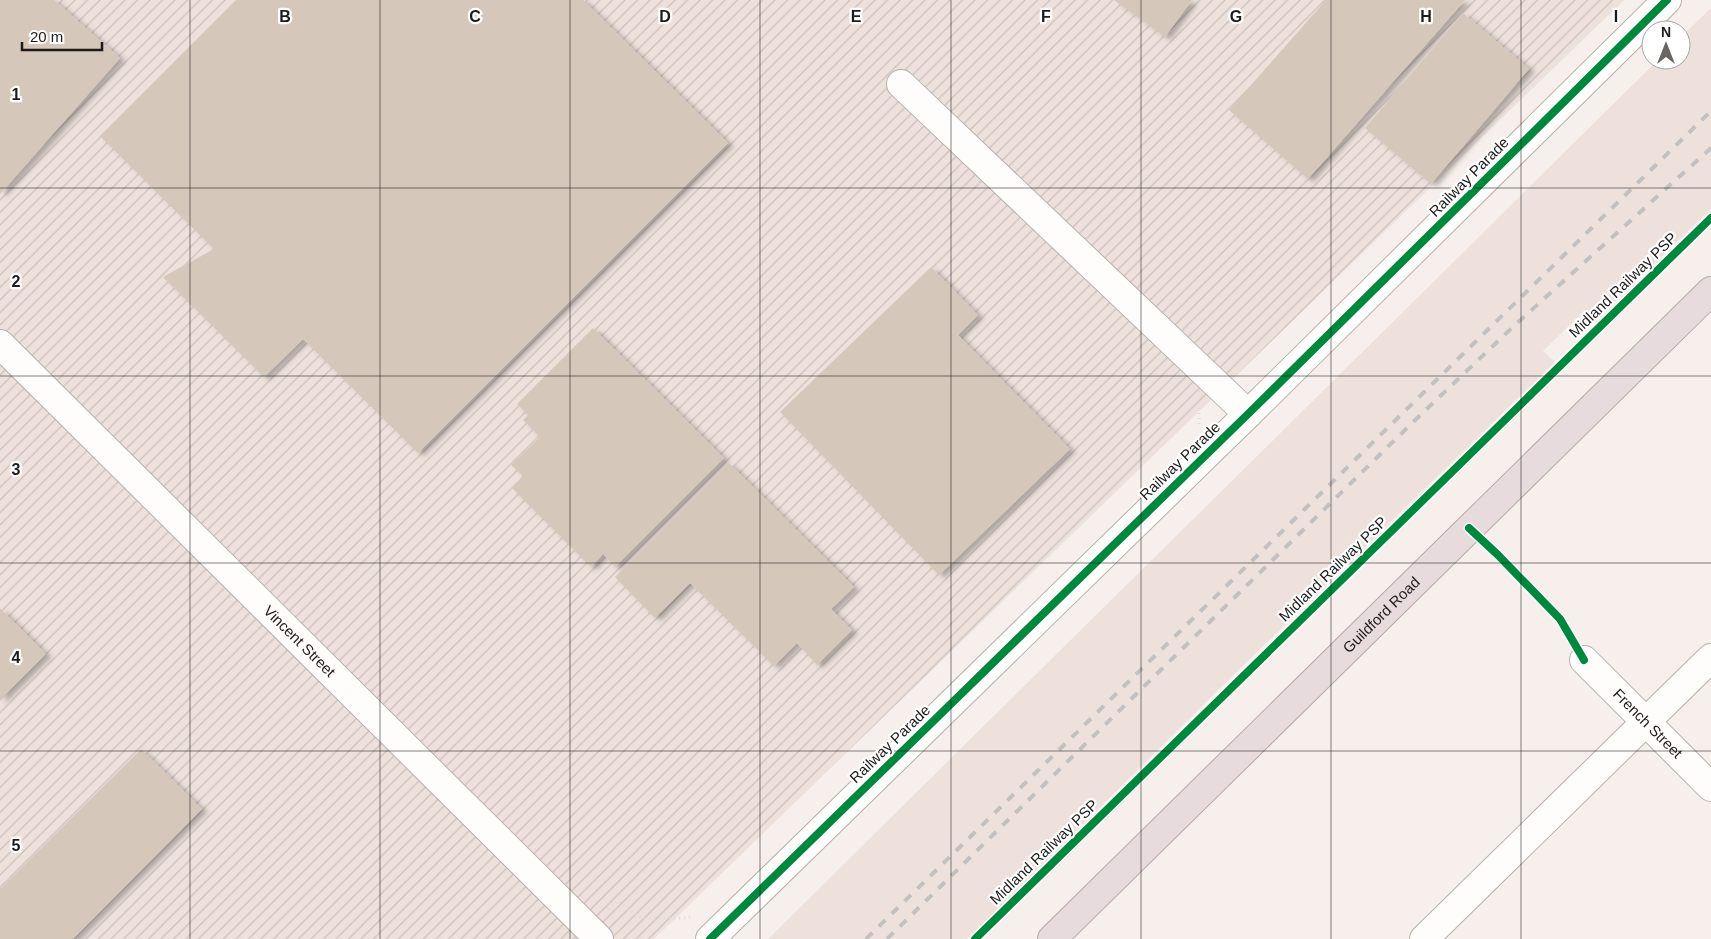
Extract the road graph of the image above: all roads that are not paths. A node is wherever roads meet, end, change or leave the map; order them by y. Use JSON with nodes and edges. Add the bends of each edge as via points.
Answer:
{"nodes":[{"id":1,"x":1667,"y":0,"type":"edge"},
{"id":2,"x":901,"y":84,"type":"dead end"},
{"id":3,"x":1711,"y":292,"type":"edge"},
{"id":4,"x":0,"y":344,"type":"edge"},
{"id":5,"x":1248,"y":414,"type":"junction"},
{"id":6,"x":1711,"y":658,"type":"edge"},
{"id":7,"x":1584,"y":660,"type":"dead end"},
{"id":8,"x":1646,"y":722,"type":"junction"},
{"id":9,"x":1711,"y":786,"type":"edge"},
{"id":10,"x":593,"y":933,"type":"edge"},
{"id":11,"x":710,"y":939,"type":"edge"},
{"id":12,"x":1052,"y":939,"type":"edge"},
{"id":13,"x":1424,"y":939,"type":"edge"}],
"edges":[{"from":1,"to":5,"type":"street","name":"Railway Parade"},
{"from":2,"to":5,"type":"street"},
{"from":3,"to":12,"type":"highway","name":"Guildford Road"},
{"from":4,"to":10,"type":"street","name":"Vincent Street"},
{"from":5,"to":11,"type":"street","name":"Railway Parade"},
{"from":6,"to":8,"type":"street"},
{"from":7,"to":8,"type":"street","name":"French Street"},
{"from":8,"to":9,"type":"street","name":"French Street"},
{"from":8,"to":13,"type":"street"}]}
